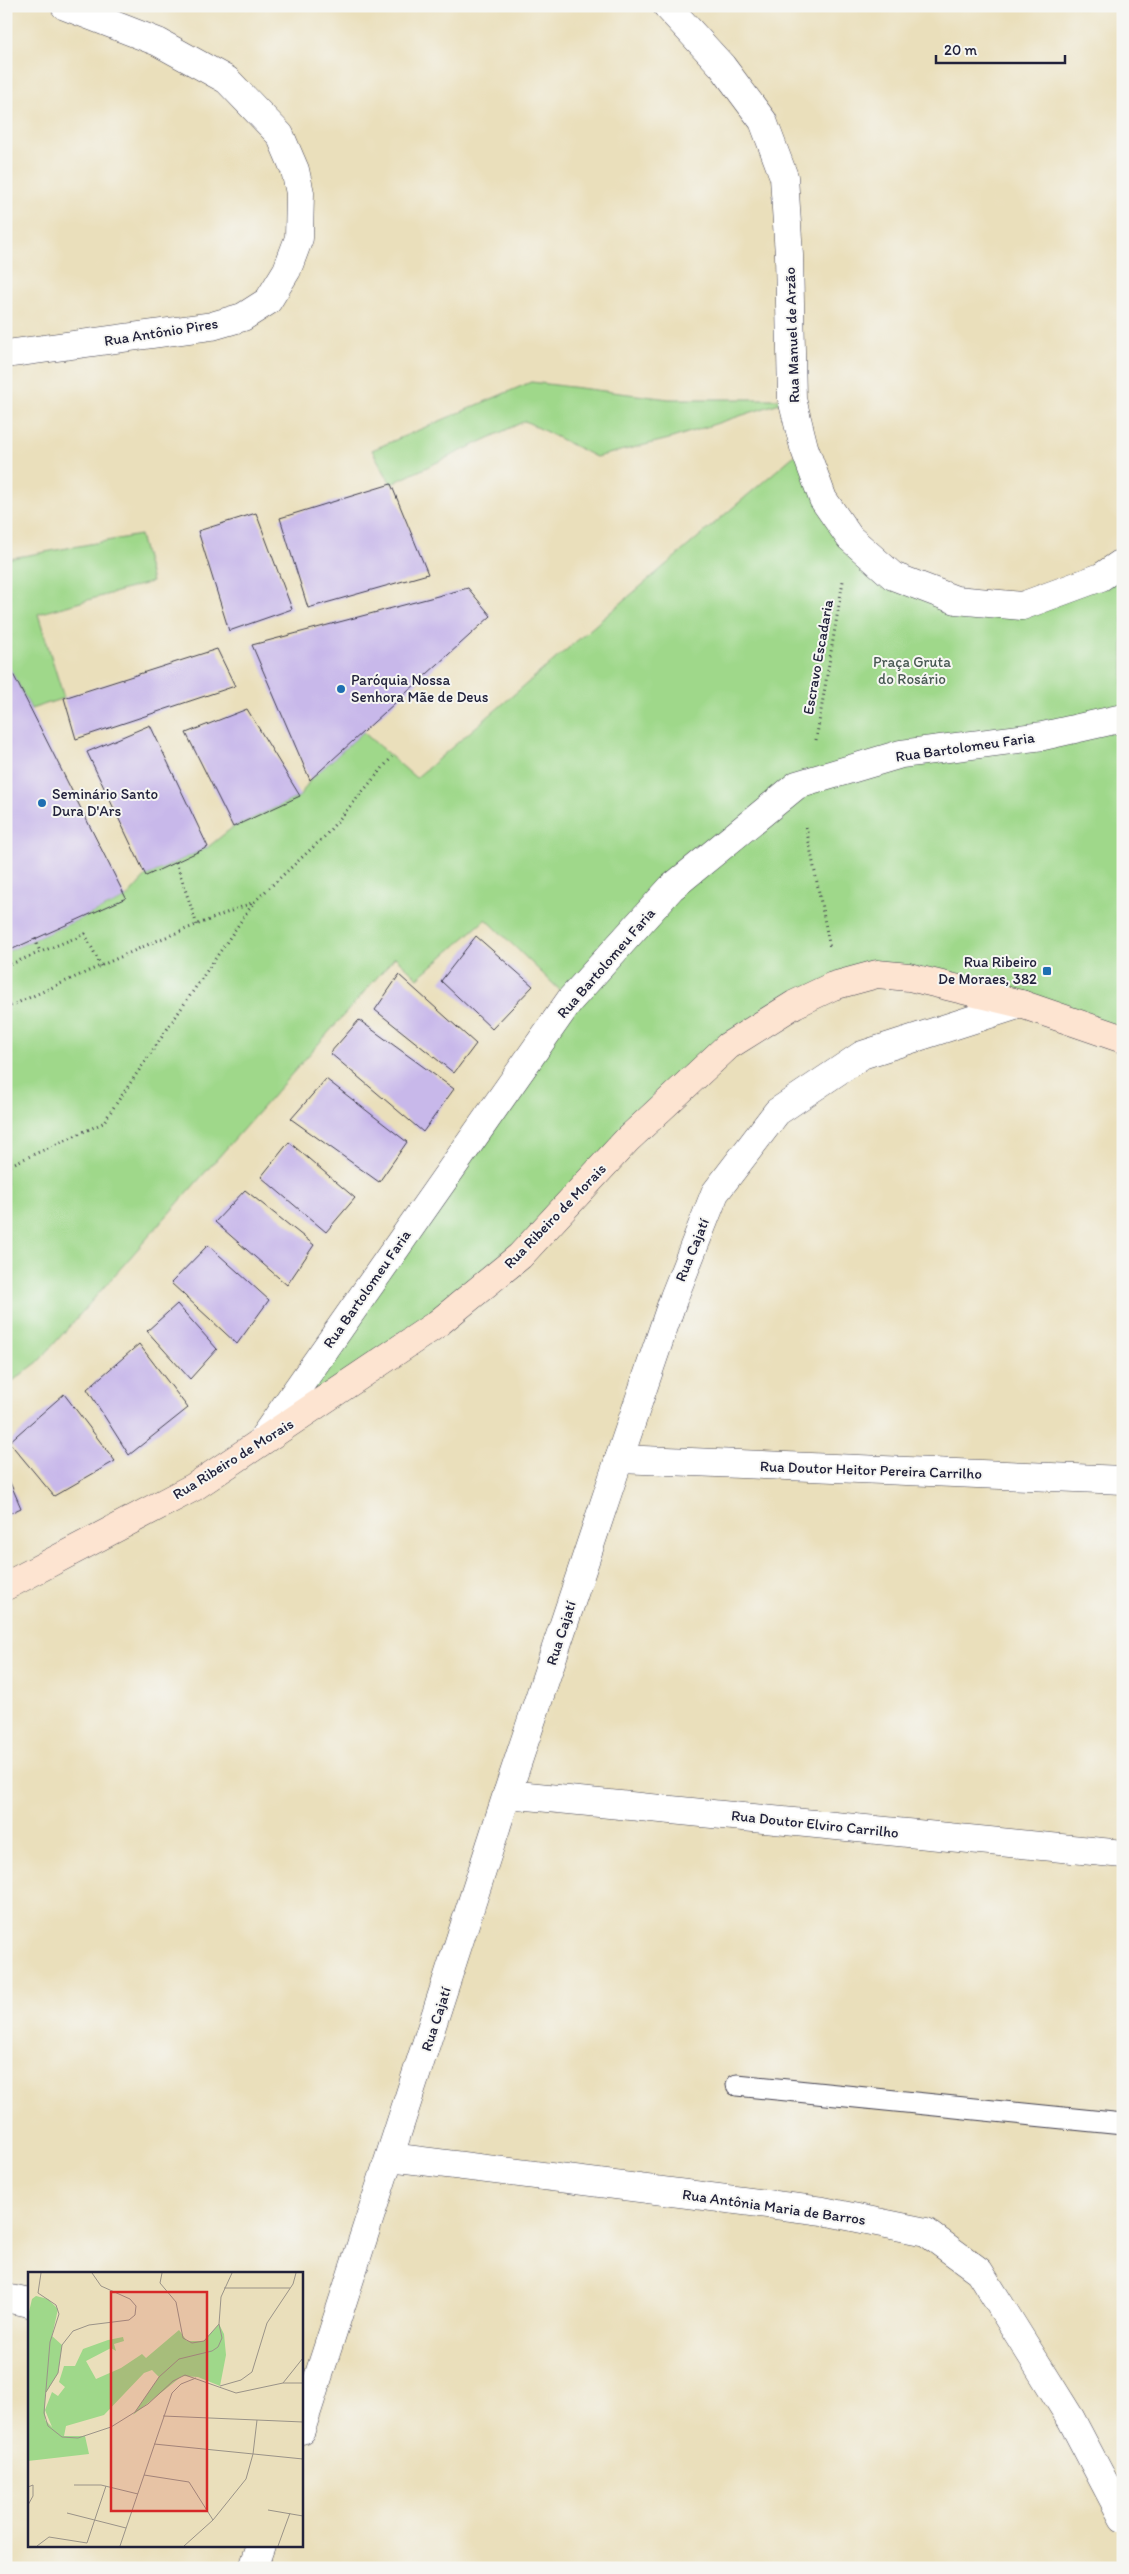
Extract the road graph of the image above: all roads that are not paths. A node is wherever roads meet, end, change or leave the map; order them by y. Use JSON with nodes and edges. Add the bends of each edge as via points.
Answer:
{"nodes":[{"id":1,"x":65,"y":6,"type":"edge"},
{"id":2,"x":667,"y":6,"type":"edge"},
{"id":3,"x":6,"y":354,"type":"edge"},
{"id":4,"x":1123,"y":562,"type":"edge"},
{"id":5,"x":1123,"y":718,"type":"edge"},
{"id":6,"x":1021,"y":1004,"type":"junction"},
{"id":7,"x":1123,"y":1039,"type":"edge"},
{"id":8,"x":258,"y":1445,"type":"junction"},
{"id":9,"x":619,"y":1460,"type":"junction"},
{"id":10,"x":1123,"y":1480,"type":"edge"},
{"id":11,"x":6,"y":1586,"type":"edge"},
{"id":12,"x":507,"y":1794,"type":"junction"},
{"id":13,"x":1123,"y":1854,"type":"edge"},
{"id":14,"x":737,"y":2085,"type":"dead end"},
{"id":15,"x":1123,"y":2124,"type":"edge"},
{"id":16,"x":390,"y":2157,"type":"junction"},
{"id":17,"x":6,"y":2298,"type":"edge"},
{"id":18,"x":28,"y":2303,"type":"edge"},
{"id":19,"x":311,"y":2370,"type":"edge"},
{"id":20,"x":302,"y":2424,"type":"edge"},
{"id":21,"x":1123,"y":2518,"type":"edge"},
{"id":22,"x":261,"y":2546,"type":"edge"},
{"id":23,"x":253,"y":2568,"type":"edge"}],
"edges":[{"from":1,"to":3,"type":"street","name":"Rua Antônio Pires","via":[[158,42],[227,80],[280,135],[295,170],[300,193],[299,238],[287,270],[268,301],[243,317],[212,326]]},
{"from":2,"to":4,"type":"street","name":"Rua Manuel de Arzão","via":[[722,66],[763,121],[784,177],[792,399],[804,447],[823,499],[850,538],[893,576],[956,600],[1022,606],[1101,577]]},
{"from":5,"to":8,"type":"street","name":"Rua Bartolomeu Faria","via":[[1043,736],[901,754],[804,782],[671,888],[570,1000]]},
{"from":6,"to":7,"type":"street","name":"Rua Ribeiro de Morais"},
{"from":6,"to":8,"type":"street","name":"Rua Ribeiro de Morais","via":[[909,977],[877,974],[833,986],[795,1004],[728,1046],[627,1140],[520,1256],[437,1324]]},
{"from":6,"to":9,"type":"street","name":"Rua Cajatí","via":[[862,1055],[777,1112],[715,1193],[674,1297]]},
{"from":8,"to":11,"type":"street","name":"Rua Ribeiro de Morais","via":[[194,1487]]},
{"from":9,"to":10,"type":"street","name":"Rua Doutor Heitor Pereira Carrilho"},
{"from":9,"to":12,"type":"street","name":"Rua Cajatí"},
{"from":12,"to":13,"type":"street","name":"Rua Doutor Elviro Carrilho"},
{"from":12,"to":16,"type":"street","name":"Rua Cajatí"},
{"from":14,"to":15,"type":"lane"},
{"from":16,"to":19,"type":"street","name":"Rua Cajatí"},
{"from":16,"to":21,"type":"street","name":"Rua Antônia Maria de Barros","via":[[823,2211],[926,2232],[978,2271],[1071,2418]]},
{"from":17,"to":18,"type":"street"},
{"from":19,"to":20,"type":"street","name":"Rua Cajatí"},
{"from":22,"to":23,"type":"street"}]}
